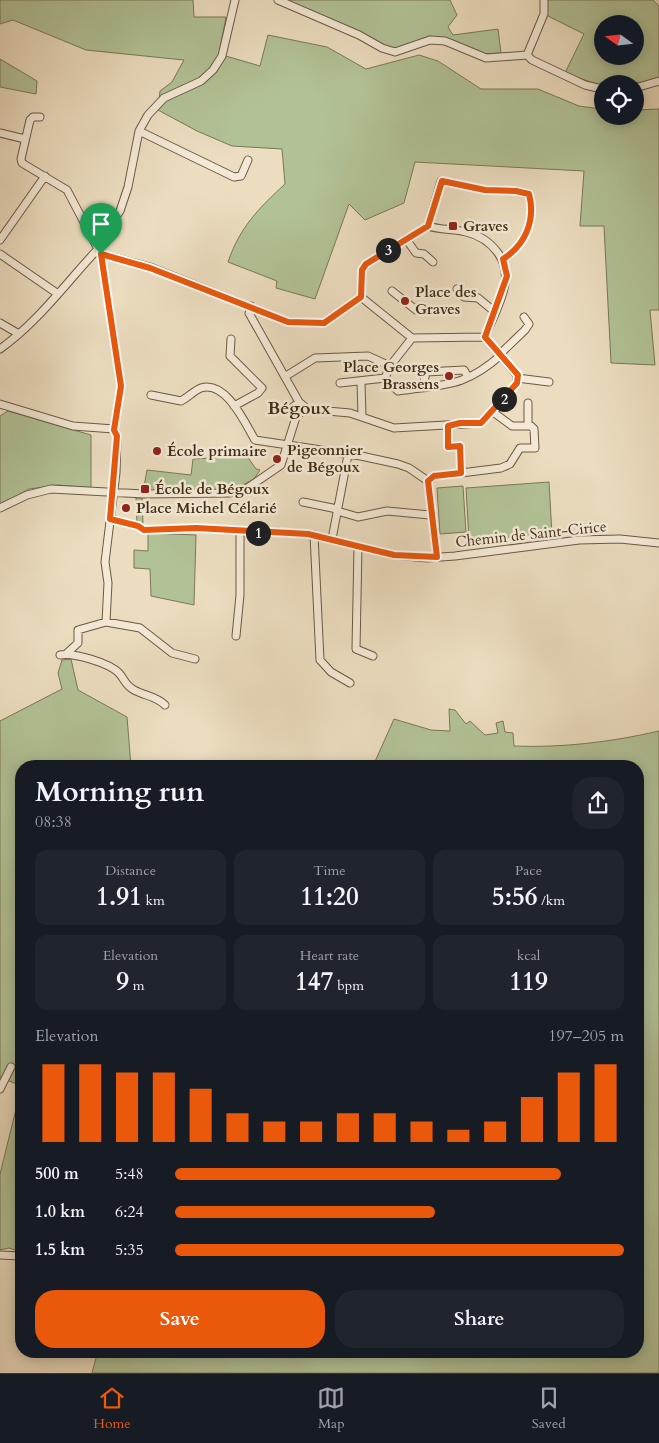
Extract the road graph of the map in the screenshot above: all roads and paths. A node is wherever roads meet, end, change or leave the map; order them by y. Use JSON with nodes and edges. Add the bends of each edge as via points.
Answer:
{"nodes":[{"id":1,"x":235,"y":0,"type":"edge"},
{"id":2,"x":278,"y":0,"type":"edge"},
{"id":3,"x":544,"y":0,"type":"edge"},
{"id":4,"x":527,"y":55,"type":"junction"},
{"id":5,"x":659,"y":81,"type":"edge"},
{"id":6,"x":644,"y":85,"type":"edge"},
{"id":7,"x":594,"y":87,"type":"edge"},
{"id":8,"x":40,"y":117,"type":"dead end"},
{"id":9,"x":139,"y":131,"type":"junction"},
{"id":10,"x":0,"y":133,"type":"edge"},
{"id":11,"x":25,"y":139,"type":"junction"},
{"id":12,"x":248,"y":160,"type":"dead end"},
{"id":13,"x":45,"y":176,"type":"junction"},
{"id":14,"x":428,"y":226,"type":"junction"},
{"id":15,"x":406,"y":239,"type":"junction"},
{"id":16,"x":0,"y":240,"type":"edge"},
{"id":17,"x":98,"y":249,"type":"junction"},
{"id":18,"x":0,"y":254,"type":"edge"},
{"id":19,"x":503,"y":259,"type":"junction"},
{"id":20,"x":433,"y":262,"type":"dead end"},
{"id":21,"x":457,"y":289,"type":"dead end"},
{"id":22,"x":392,"y":291,"type":"dead end"},
{"id":23,"x":58,"y":294,"type":"junction"},
{"id":24,"x":361,"y":297,"type":"junction"},
{"id":25,"x":251,"y":306,"type":"junction"},
{"id":26,"x":416,"y":310,"type":"dead end"},
{"id":27,"x":495,"y":312,"type":"junction"},
{"id":28,"x":524,"y":317,"type":"dead end"},
{"id":29,"x":0,"y":322,"type":"edge"},
{"id":30,"x":19,"y":334,"type":"junction"},
{"id":31,"x":485,"y":337,"type":"junction"},
{"id":32,"x":412,"y":338,"type":"junction"},
{"id":33,"x":231,"y":340,"type":"dead end"},
{"id":34,"x":0,"y":349,"type":"edge"},
{"id":35,"x":501,"y":354,"type":"junction"},
{"id":36,"x":390,"y":366,"type":"junction"},
{"id":37,"x":286,"y":376,"type":"junction"},
{"id":38,"x":468,"y":377,"type":"junction"},
{"id":39,"x":385,"y":378,"type":"junction"},
{"id":40,"x":517,"y":378,"type":"junction"},
{"id":41,"x":361,"y":381,"type":"junction"},
{"id":42,"x":549,"y":382,"type":"dead end"},
{"id":43,"x":340,"y":383,"type":"dead end"},
{"id":44,"x":422,"y":387,"type":"junction"},
{"id":45,"x":151,"y":396,"type":"dead end"},
{"id":46,"x":299,"y":402,"type":"junction"},
{"id":47,"x":0,"y":404,"type":"edge"},
{"id":48,"x":528,"y":404,"type":"dead end"},
{"id":49,"x":234,"y":406,"type":"junction"},
{"id":50,"x":305,"y":409,"type":"junction"},
{"id":51,"x":494,"y":412,"type":"junction"},
{"id":52,"x":297,"y":414,"type":"junction"},
{"id":53,"x":362,"y":417,"type":"junction"},
{"id":54,"x":448,"y":426,"type":"junction"},
{"id":55,"x":528,"y":426,"type":"junction"},
{"id":56,"x":114,"y":430,"type":"junction"},
{"id":57,"x":289,"y":445,"type":"junction"},
{"id":58,"x":348,"y":455,"type":"junction"},
{"id":59,"x":461,"y":473,"type":"junction"},
{"id":60,"x":428,"y":481,"type":"junction"},
{"id":61,"x":113,"y":493,"type":"junction"},
{"id":62,"x":303,"y":502,"type":"dead end"},
{"id":63,"x":0,"y":508,"type":"edge"},
{"id":64,"x":337,"y":510,"type":"junction"},
{"id":65,"x":430,"y":515,"type":"junction"},
{"id":66,"x":110,"y":519,"type":"junction"},
{"id":67,"x":240,"y":531,"type":"junction"},
{"id":68,"x":314,"y":535,"type":"junction"},
{"id":69,"x":332,"y":540,"type":"junction"},
{"id":70,"x":659,"y":543,"type":"edge"},
{"id":71,"x":358,"y":547,"type":"junction"},
{"id":72,"x":437,"y":557,"type":"junction"},
{"id":73,"x":106,"y":622,"type":"junction"},
{"id":74,"x":236,"y":636,"type":"dead end"},
{"id":75,"x":373,"y":656,"type":"dead end"},
{"id":76,"x":195,"y":659,"type":"dead end"},
{"id":77,"x":350,"y":683,"type":"dead end"},
{"id":78,"x":166,"y":705,"type":"dead end"},
{"id":79,"x":11,"y":1067,"type":"dead end"},
{"id":80,"x":0,"y":1089,"type":"edge"},
{"id":81,"x":0,"y":1255,"type":"edge"},
{"id":82,"x":15,"y":1256,"type":"edge"}],
"edges":[{"from":1,"to":9,"type":"street","via":[[222,56],[213,70],[201,81],[164,98]]},
{"from":2,"to":4,"type":"street","via":[[389,51],[395,52],[430,40],[445,41],[486,58]]},
{"from":3,"to":4,"type":"street","via":[[544,14]]},
{"from":4,"to":7,"type":"street"},
{"from":5,"to":6,"type":"street"},
{"from":8,"to":11,"type":"street","via":[[30,120]]},
{"from":9,"to":12,"type":"street","via":[[234,177],[241,176]]},
{"from":9,"to":17,"type":"street","via":[[120,211]]},
{"from":10,"to":11,"type":"street"},
{"from":11,"to":13,"type":"street","via":[[22,163]]},
{"from":13,"to":16,"type":"street"},
{"from":13,"to":17,"type":"street","via":[[67,190]]},
{"from":14,"to":15,"type":"street"},
{"from":14,"to":19,"type":"street","via":[[467,232],[482,238]]},
{"from":14,"to":19,"type":"street","via":[[442,181],[485,190],[529,194],[527,233],[515,251]]},
{"from":15,"to":20,"type":"street","via":[[416,253],[424,254]]},
{"from":15,"to":24,"type":"street","via":[[366,264],[362,270]]},
{"from":17,"to":23,"type":"street"},
{"from":17,"to":25,"type":"street"},
{"from":17,"to":56,"type":"street","via":[[121,386]]},
{"from":18,"to":23,"type":"street"},
{"from":19,"to":27,"type":"street","via":[[507,276]]},
{"from":21,"to":27,"type":"street","via":[[464,296],[478,298]]},
{"from":22,"to":26,"type":"street"},
{"from":23,"to":30,"type":"street"},
{"from":24,"to":25,"type":"street","via":[[324,323],[315,325],[288,322]]},
{"from":24,"to":32,"type":"street"},
{"from":25,"to":37,"type":"street","via":[[249,313]]},
{"from":27,"to":31,"type":"street"},
{"from":28,"to":35,"type":"street","via":[[529,324]]},
{"from":29,"to":30,"type":"street"},
{"from":30,"to":34,"type":"street"},
{"from":31,"to":32,"type":"street"},
{"from":31,"to":35,"type":"street"},
{"from":32,"to":36,"type":"street"},
{"from":33,"to":49,"type":"street","via":[[230,356],[262,388]]},
{"from":35,"to":38,"type":"street","via":[[482,372]]},
{"from":35,"to":40,"type":"street"},
{"from":36,"to":37,"type":"street","via":[[368,356],[316,358]]},
{"from":36,"to":39,"type":"street"},
{"from":37,"to":46,"type":"street"},
{"from":38,"to":44,"type":"street","via":[[451,385]]},
{"from":38,"to":44,"type":"street","via":[[464,370],[426,372]]},
{"from":39,"to":41,"type":"street"},
{"from":39,"to":44,"type":"street","via":[[398,391]]},
{"from":40,"to":42,"type":"street"},
{"from":40,"to":51,"type":"street","via":[[517,383]]},
{"from":41,"to":43,"type":"street"},
{"from":41,"to":53,"type":"street"},
{"from":45,"to":49,"type":"street","via":[[182,401],[202,388],[208,388],[227,395]]},
{"from":46,"to":50,"type":"street"},
{"from":46,"to":52,"type":"street","via":[[293,407]]},
{"from":47,"to":56,"type":"street","via":[[73,426]]},
{"from":48,"to":55,"type":"street"},
{"from":49,"to":57,"type":"street","via":[[255,440]]},
{"from":50,"to":52,"type":"street"},
{"from":50,"to":53,"type":"street"},
{"from":51,"to":54,"type":"street","via":[[481,423]]},
{"from":51,"to":55,"type":"street","via":[[512,426]]},
{"from":52,"to":57,"type":"street"},
{"from":53,"to":54,"type":"street","via":[[394,428]]},
{"from":54,"to":59,"type":"street","via":[[448,447],[460,446]]},
{"from":55,"to":59,"type":"street","via":[[534,428],[535,448],[520,448],[510,464],[501,468]]},
{"from":56,"to":61,"type":"street","via":[[117,436]]},
{"from":57,"to":58,"type":"street"},
{"from":57,"to":61,"type":"street","via":[[281,465],[246,489],[230,493]]},
{"from":58,"to":60,"type":"street","via":[[398,464]]},
{"from":58,"to":64,"type":"street"},
{"from":59,"to":60,"type":"street","via":[[434,476]]},
{"from":60,"to":65,"type":"street"},
{"from":61,"to":63,"type":"street","via":[[51,489],[27,495]]},
{"from":61,"to":66,"type":"street"},
{"from":62,"to":64,"type":"street"},
{"from":64,"to":65,"type":"street","via":[[358,516],[386,511]]},
{"from":64,"to":69,"type":"street"},
{"from":65,"to":72,"type":"street"},
{"from":66,"to":67,"type":"street","name":"Chemin de Saint-Cirice","via":[[144,530],[196,528]]},
{"from":66,"to":73,"type":"street","via":[[105,562],[108,583]]},
{"from":67,"to":68,"type":"street","name":"Chemin de Saint-Cirice"},
{"from":67,"to":74,"type":"street"},
{"from":68,"to":69,"type":"street","name":"Chemin de Saint-Cirice"},
{"from":68,"to":77,"type":"street","via":[[320,660],[331,672]]},
{"from":69,"to":71,"type":"street","name":"Chemin de Saint-Cirice"},
{"from":70,"to":72,"type":"street","name":"Chemin de Saint-Cirice","via":[[620,539],[579,540]]},
{"from":71,"to":72,"type":"street","name":"Chemin de Saint-Cirice","via":[[394,555]]},
{"from":71,"to":75,"type":"street","via":[[356,648]]},
{"from":73,"to":76,"type":"street","via":[[140,628],[172,653]]},
{"from":73,"to":78,"type":"street","via":[[78,630],[78,643],[64,654],[94,660],[118,673],[123,683],[158,698]]},
{"from":79,"to":80,"type":"street"},
{"from":81,"to":82,"type":"street"}]}
